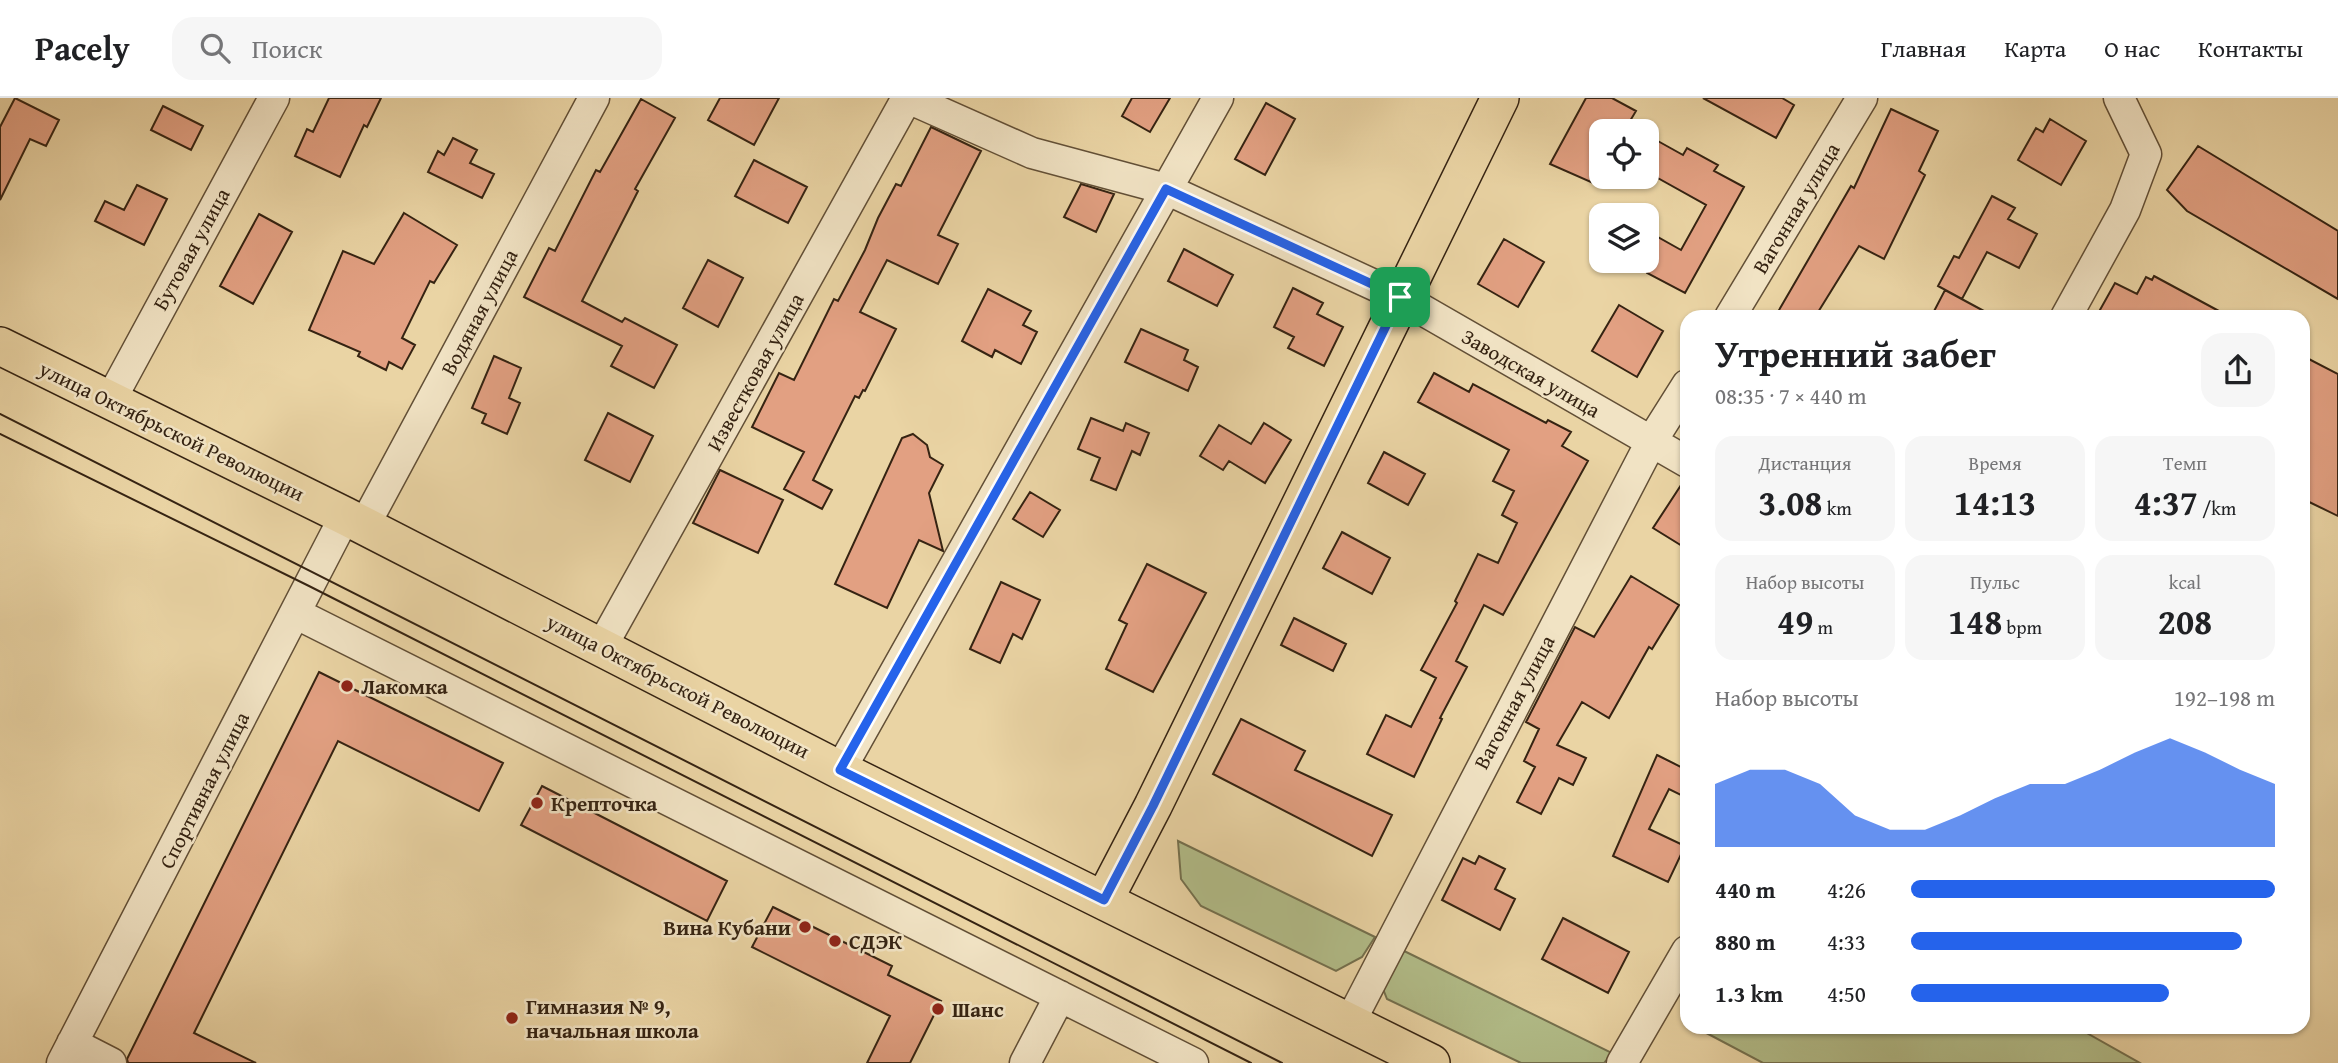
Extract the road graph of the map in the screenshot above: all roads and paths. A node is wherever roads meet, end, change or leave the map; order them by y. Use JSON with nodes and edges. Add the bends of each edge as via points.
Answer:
{"nodes":[{"id":1,"x":274,"y":98,"type":"edge"},
{"id":2,"x":594,"y":98,"type":"edge"},
{"id":3,"x":907,"y":98,"type":"edge"},
{"id":4,"x":1218,"y":98,"type":"edge"},
{"id":5,"x":1500,"y":98,"type":"edge"},
{"id":6,"x":1862,"y":98,"type":"edge"},
{"id":7,"x":2119,"y":98,"type":"edge"},
{"id":8,"x":1166,"y":189,"type":"junction"},
{"id":9,"x":1400,"y":297,"type":"junction"},
{"id":10,"x":1734,"y":310,"type":"edge"},
{"id":11,"x":2070,"y":310,"type":"edge"},
{"id":12,"x":0,"y":346,"type":"edge"},
{"id":13,"x":1680,"y":395,"type":"edge"},
{"id":14,"x":110,"y":401,"type":"junction"},
{"id":15,"x":1651,"y":442,"type":"junction"},
{"id":16,"x":1680,"y":458,"type":"edge"},
{"id":17,"x":355,"y":521,"type":"junction"},
{"id":18,"x":295,"y":613,"type":"junction"},
{"id":19,"x":602,"y":646,"type":"junction"},
{"id":20,"x":840,"y":770,"type":"junction"},
{"id":21,"x":1104,"y":900,"type":"junction"},
{"id":22,"x":1680,"y":963,"type":"edge"},
{"id":23,"x":1060,"y":996,"type":"junction"},
{"id":24,"x":1349,"y":1024,"type":"junction"},
{"id":25,"x":67,"y":1053,"type":"edge"},
{"id":26,"x":111,"y":1063,"type":"edge"},
{"id":27,"x":1026,"y":1063,"type":"edge"},
{"id":28,"x":1193,"y":1063,"type":"edge"},
{"id":29,"x":1431,"y":1063,"type":"edge"},
{"id":30,"x":1622,"y":1063,"type":"edge"}],
"edges":[{"from":1,"to":14,"type":"street","name":"Бутовая улица"},
{"from":2,"to":17,"type":"street","name":"Водяная улица"},
{"from":3,"to":8,"type":"street","name":"Заводская улица","via":[[1032,153]]},
{"from":3,"to":19,"type":"street","name":"Известковая улица"},
{"from":4,"to":8,"type":"street"},
{"from":5,"to":9,"type":"main road"},
{"from":6,"to":10,"type":"street","name":"Вагонная улица"},
{"from":7,"to":11,"type":"street","via":[[2146,154],[2125,210]]},
{"from":8,"to":9,"type":"street","name":"Заводская улица"},
{"from":8,"to":20,"type":"street"},
{"from":9,"to":15,"type":"street","name":"Заводская улица"},
{"from":9,"to":21,"type":"main road"},
{"from":12,"to":14,"type":"main road","name":"улица Октябрьской Революции"},
{"from":13,"to":15,"type":"street","name":"Вагонная улица"},
{"from":14,"to":17,"type":"main road","name":"улица Октябрьской Революции"},
{"from":15,"to":16,"type":"street","name":"Заводская улица"},
{"from":15,"to":24,"type":"street","name":"Вагонная улица"},
{"from":17,"to":18,"type":"street","name":"Спортивная улица"},
{"from":17,"to":19,"type":"main road","name":"улица Октябрьской Революции"},
{"from":18,"to":23,"type":"street"},
{"from":18,"to":25,"type":"street","name":"Спортивная улица"},
{"from":19,"to":20,"type":"main road","name":"улица Октябрьской Революции"},
{"from":20,"to":21,"type":"main road","name":"улица Октябрьской Революции"},
{"from":21,"to":24,"type":"main road","name":"улица Октябрьской Революции"},
{"from":22,"to":30,"type":"street"},
{"from":23,"to":27,"type":"street"},
{"from":23,"to":28,"type":"street"},
{"from":24,"to":29,"type":"main road","name":"улица Октябрьской Революции"},
{"from":25,"to":26,"type":"street"}]}
